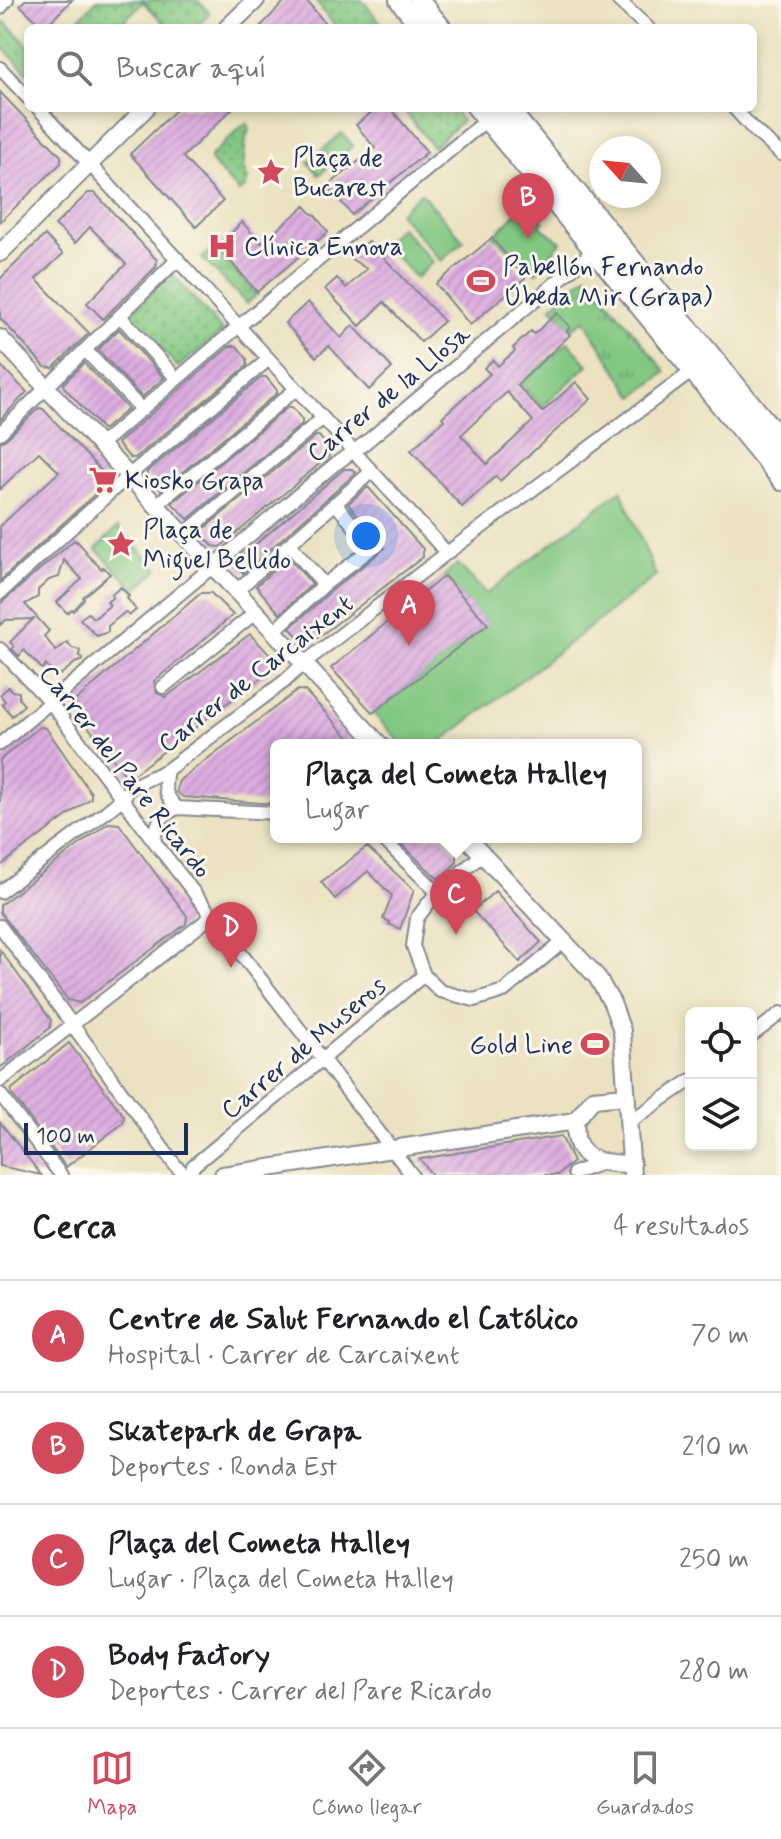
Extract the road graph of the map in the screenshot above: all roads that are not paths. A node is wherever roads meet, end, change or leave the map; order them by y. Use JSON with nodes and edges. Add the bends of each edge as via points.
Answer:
{"nodes":[{"id":1,"x":7,"y":0,"type":"edge"},
{"id":2,"x":256,"y":0,"type":"edge"},
{"id":3,"x":399,"y":0,"type":"edge"},
{"id":4,"x":419,"y":0,"type":"edge"},
{"id":5,"x":618,"y":0,"type":"edge"},
{"id":6,"x":0,"y":8,"type":"edge"},
{"id":7,"x":231,"y":24,"type":"edge"},
{"id":8,"x":418,"y":24,"type":"edge"},
{"id":9,"x":439,"y":24,"type":"edge"},
{"id":10,"x":644,"y":24,"type":"edge"},
{"id":11,"x":0,"y":68,"type":"edge"},
{"id":12,"x":24,"y":94,"type":"edge"},
{"id":13,"x":42,"y":112,"type":"edge"},
{"id":14,"x":142,"y":112,"type":"edge"},
{"id":15,"x":511,"y":112,"type":"edge"},
{"id":16,"x":738,"y":112,"type":"edge"},
{"id":17,"x":485,"y":115,"type":"edge"},
{"id":18,"x":781,"y":154,"type":"edge"},
{"id":19,"x":89,"y":163,"type":"junction"},
{"id":20,"x":0,"y":253,"type":"edge"},
{"id":21,"x":591,"y":253,"type":"junction"},
{"id":22,"x":178,"y":259,"type":"junction"},
{"id":23,"x":120,"y":316,"type":"junction"},
{"id":24,"x":239,"y":326,"type":"junction"},
{"id":25,"x":0,"y":338,"type":"edge"},
{"id":26,"x":85,"y":350,"type":"junction"},
{"id":27,"x":269,"y":359,"type":"junction"},
{"id":28,"x":690,"y":373,"type":"junction"},
{"id":29,"x":177,"y":379,"type":"junction"},
{"id":30,"x":46,"y":388,"type":"junction"},
{"id":31,"x":296,"y":389,"type":"junction"},
{"id":32,"x":142,"y":410,"type":"junction"},
{"id":33,"x":323,"y":418,"type":"junction"},
{"id":34,"x":0,"y":433,"type":"edge"},
{"id":35,"x":781,"y":440,"type":"edge"},
{"id":36,"x":100,"y":445,"type":"junction"},
{"id":37,"x":353,"y":451,"type":"junction"},
{"id":38,"x":781,"y":467,"type":"edge"},
{"id":39,"x":372,"y":471,"type":"junction"},
{"id":40,"x":128,"y":476,"type":"junction"},
{"id":41,"x":781,"y":484,"type":"edge"},
{"id":42,"x":335,"y":503,"type":"junction"},
{"id":43,"x":156,"y":505,"type":"junction"},
{"id":44,"x":183,"y":535,"type":"junction"},
{"id":45,"x":289,"y":544,"type":"junction"},
{"id":46,"x":447,"y":553,"type":"junction"},
{"id":47,"x":213,"y":567,"type":"junction"},
{"id":48,"x":324,"y":585,"type":"junction"},
{"id":49,"x":236,"y":591,"type":"junction"},
{"id":50,"x":0,"y":593,"type":"edge"},
{"id":51,"x":256,"y":612,"type":"junction"},
{"id":52,"x":274,"y":631,"type":"junction"},
{"id":53,"x":0,"y":649,"type":"edge"},
{"id":54,"x":304,"y":663,"type":"junction"},
{"id":55,"x":163,"y":687,"type":"dead end"},
{"id":56,"x":50,"y":702,"type":"junction"},
{"id":57,"x":374,"y":739,"type":"edge"},
{"id":58,"x":0,"y":744,"type":"edge"},
{"id":59,"x":167,"y":770,"type":"junction"},
{"id":60,"x":123,"y":798,"type":"junction"},
{"id":61,"x":177,"y":808,"type":"junction"},
{"id":62,"x":270,"y":813,"type":"edge"},
{"id":63,"x":154,"y":841,"type":"junction"},
{"id":64,"x":387,"y":843,"type":"edge"},
{"id":65,"x":471,"y":843,"type":"edge"},
{"id":66,"x":482,"y":855,"type":"junction"},
{"id":67,"x":0,"y":892,"type":"edge"},
{"id":68,"x":437,"y":892,"type":"junction"},
{"id":69,"x":212,"y":916,"type":"junction"},
{"id":70,"x":0,"y":926,"type":"edge"},
{"id":71,"x":564,"y":941,"type":"junction"},
{"id":72,"x":424,"y":975,"type":"junction"},
{"id":73,"x":781,"y":1013,"type":"edge"},
{"id":74,"x":72,"y":1026,"type":"junction"},
{"id":75,"x":757,"y":1031,"type":"edge"},
{"id":76,"x":322,"y":1059,"type":"junction"},
{"id":77,"x":0,"y":1081,"type":"edge"},
{"id":78,"x":685,"y":1084,"type":"edge"},
{"id":79,"x":0,"y":1094,"type":"edge"},
{"id":80,"x":626,"y":1096,"type":"junction"},
{"id":81,"x":575,"y":1121,"type":"junction"},
{"id":82,"x":629,"y":1122,"type":"junction"},
{"id":83,"x":392,"y":1149,"type":"junction"},
{"id":84,"x":210,"y":1152,"type":"junction"},
{"id":85,"x":586,"y":1155,"type":"junction"},
{"id":86,"x":602,"y":1163,"type":"junction"},
{"id":87,"x":632,"y":1169,"type":"edge"},
{"id":88,"x":58,"y":1172,"type":"edge"},
{"id":89,"x":409,"y":1174,"type":"edge"},
{"id":90,"x":572,"y":1174,"type":"edge"},
{"id":91,"x":188,"y":1175,"type":"edge"},
{"id":92,"x":222,"y":1175,"type":"edge"}],
"edges":[{"from":1,"to":6,"type":"street"},
{"from":2,"to":7,"type":"street"},
{"from":3,"to":8,"type":"main road"},
{"from":4,"to":9,"type":"main road"},
{"from":5,"to":10,"type":"street"},
{"from":11,"to":12,"type":"street"},
{"from":13,"to":19,"type":"street"},
{"from":14,"to":19,"type":"street"},
{"from":15,"to":35,"type":"main road"},
{"from":16,"to":18,"type":"street"},
{"from":17,"to":21,"type":"street"},
{"from":17,"to":24,"type":"street"},
{"from":17,"to":38,"type":"main road"},
{"from":19,"to":20,"type":"street"},
{"from":19,"to":22,"type":"street"},
{"from":21,"to":28,"type":"street"},
{"from":21,"to":37,"type":"street","name":"Carrer de la Llosa"},
{"from":22,"to":23,"type":"street"},
{"from":22,"to":24,"type":"street"},
{"from":23,"to":26,"type":"street"},
{"from":23,"to":29,"type":"street"},
{"from":24,"to":27,"type":"street"},
{"from":24,"to":29,"type":"street"},
{"from":25,"to":30,"type":"street"},
{"from":26,"to":30,"type":"street"},
{"from":26,"to":32,"type":"street"},
{"from":27,"to":31,"type":"street"},
{"from":27,"to":40,"type":"street"},
{"from":28,"to":41,"type":"street"},
{"from":28,"to":46,"type":"street","name":"Carrer de Carcaixent"},
{"from":29,"to":32,"type":"street"},
{"from":30,"to":34,"type":"street"},
{"from":30,"to":36,"type":"street"},
{"from":31,"to":33,"type":"street"},
{"from":31,"to":43,"type":"street"},
{"from":32,"to":36,"type":"street"},
{"from":33,"to":37,"type":"street"},
{"from":33,"to":44,"type":"street"},
{"from":36,"to":40,"type":"street"},
{"from":37,"to":39,"type":"street"},
{"from":37,"to":47,"type":"street","name":"Carrer de la Llosa"},
{"from":39,"to":42,"type":"street"},
{"from":39,"to":46,"type":"street"},
{"from":40,"to":43,"type":"street"},
{"from":40,"to":50,"type":"street"},
{"from":42,"to":45,"type":"street"},
{"from":42,"to":48,"type":"street","via":[[372,548]]},
{"from":43,"to":44,"type":"street"},
{"from":44,"to":47,"type":"street"},
{"from":45,"to":48,"type":"street"},
{"from":45,"to":49,"type":"street"},
{"from":46,"to":54,"type":"street","name":"Carrer de Carcaixent"},
{"from":47,"to":49,"type":"street"},
{"from":47,"to":56,"type":"street","name":"Carrer de la Llosa"},
{"from":48,"to":52,"type":"street"},
{"from":49,"to":51,"type":"street"},
{"from":51,"to":52,"type":"street"},
{"from":51,"to":55,"type":"street"},
{"from":52,"to":54,"type":"street"},
{"from":53,"to":56,"type":"street","name":"Carrer del Pare Ricardo"},
{"from":54,"to":57,"type":"street"},
{"from":54,"to":59,"type":"street","name":"Carrer de Carcaixent"},
{"from":56,"to":58,"type":"street","name":"Carrer de la Llosa"},
{"from":56,"to":60,"type":"street","name":"Carrer del Pare Ricardo"},
{"from":59,"to":60,"type":"street","name":"Carrer de Carcaixent","via":[[131,787]]},
{"from":59,"to":61,"type":"street","via":[[166,796]]},
{"from":60,"to":63,"type":"street","name":"Carrer del Pare Ricardo"},
{"from":60,"to":67,"type":"street","name":"Carrer de Carcaixent"},
{"from":61,"to":62,"type":"street"},
{"from":61,"to":63,"type":"street","via":[[163,815]]},
{"from":63,"to":69,"type":"street","name":"Carrer del Pare Ricardo"},
{"from":64,"to":68,"type":"street"},
{"from":65,"to":66,"type":"street"},
{"from":66,"to":68,"type":"street"},
{"from":66,"to":71,"type":"street"},
{"from":68,"to":72,"type":"street","via":[[417,918],[413,946]]},
{"from":69,"to":74,"type":"street"},
{"from":69,"to":76,"type":"street","name":"Carrer del Pare Ricardo"},
{"from":70,"to":74,"type":"street"},
{"from":71,"to":72,"type":"street","via":[[504,991],[474,1000],[440,991]]},
{"from":71,"to":80,"type":"street","via":[[597,977],[612,1003],[622,1031]]},
{"from":72,"to":76,"type":"street","name":"Carrer de Museros"},
{"from":73,"to":75,"type":"street"},
{"from":74,"to":77,"type":"street"},
{"from":74,"to":91,"type":"street","via":[[175,1165]]},
{"from":76,"to":83,"type":"street","name":"Carrer del Pare Ricardo"},
{"from":76,"to":84,"type":"street","name":"Carrer de Museros"},
{"from":78,"to":82,"type":"street"},
{"from":79,"to":88,"type":"street"},
{"from":80,"to":81,"type":"street","via":[[593,1099]]},
{"from":80,"to":82,"type":"street"},
{"from":81,"to":83,"type":"street"},
{"from":81,"to":85,"type":"street","via":[[576,1140]]},
{"from":82,"to":87,"type":"street"},
{"from":83,"to":89,"type":"street","name":"Carrer del Pare Ricardo"},
{"from":83,"to":92,"type":"street"},
{"from":84,"to":91,"type":"street","name":"Carrer de Museros"},
{"from":84,"to":92,"type":"street","name":"Carrer de Museros"},
{"from":85,"to":86,"type":"street"},
{"from":85,"to":90,"type":"street"},
{"from":86,"to":87,"type":"street"},
{"from":86,"to":90,"type":"street"}]}
